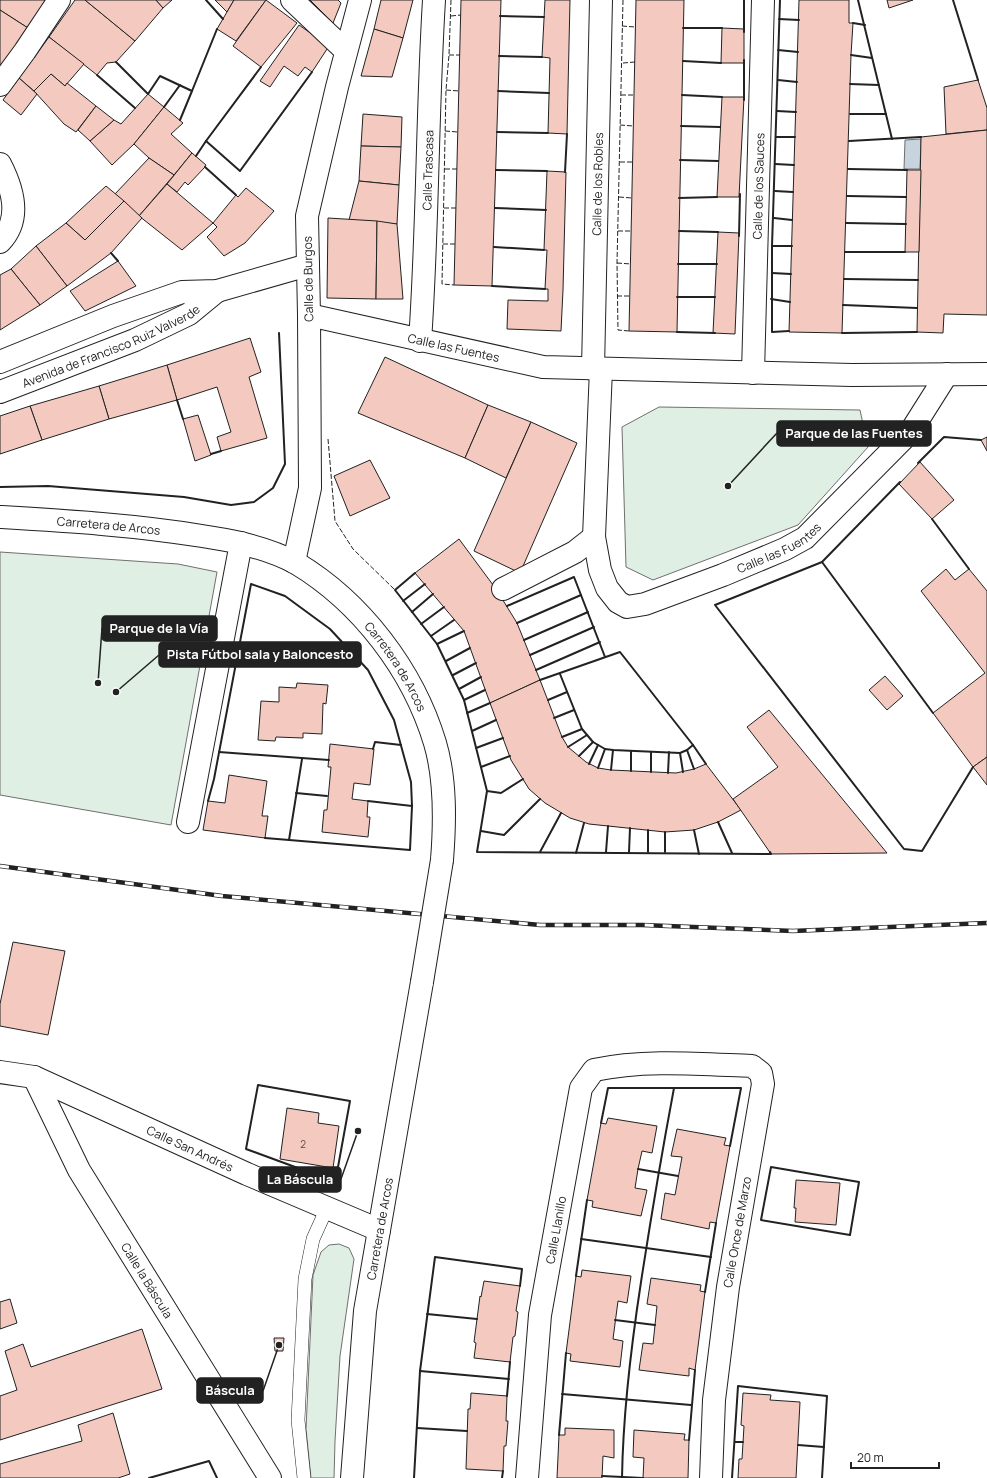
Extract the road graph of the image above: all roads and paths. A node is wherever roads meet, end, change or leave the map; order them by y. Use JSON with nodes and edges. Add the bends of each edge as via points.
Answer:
{"nodes":[{"id":1,"x":59,"y":0,"type":"edge"},
{"id":2,"x":292,"y":0,"type":"edge"},
{"id":3,"x":360,"y":0,"type":"edge"},
{"id":4,"x":434,"y":0,"type":"edge"},
{"id":5,"x":601,"y":0,"type":"edge"},
{"id":6,"x":763,"y":0,"type":"edge"},
{"id":7,"x":346,"y":51,"type":"junction"},
{"id":8,"x":0,"y":85,"type":"edge"},
{"id":9,"x":0,"y":164,"type":"edge"},
{"id":10,"x":0,"y":242,"type":"edge"},
{"id":11,"x":308,"y":265,"type":"junction"},
{"id":12,"x":217,"y":291,"type":"junction"},
{"id":13,"x":309,"y":315,"type":"junction"},
{"id":14,"x":420,"y":341,"type":"junction"},
{"id":15,"x":0,"y":362,"type":"edge"},
{"id":16,"x":597,"y":369,"type":"junction"},
{"id":17,"x":753,"y":373,"type":"junction"},
{"id":18,"x":947,"y":374,"type":"junction"},
{"id":19,"x":987,"y":374,"type":"edge"},
{"id":20,"x":0,"y":392,"type":"edge"},
{"id":21,"x":0,"y":517,"type":"edge"},
{"id":22,"x":594,"y":537,"type":"junction"},
{"id":23,"x":241,"y":543,"type":"junction"},
{"id":24,"x":294,"y":562,"type":"junction"},
{"id":25,"x":504,"y":588,"type":"dead end"},
{"id":26,"x":188,"y":822,"type":"dead end"},
{"id":27,"x":677,"y":1063,"type":"joint"},
{"id":28,"x":0,"y":1072,"type":"edge"},
{"id":29,"x":34,"y":1077,"type":"junction"},
{"id":30,"x":327,"y":1208,"type":"junction"},
{"id":31,"x":379,"y":1230,"type":"junction"},
{"id":32,"x":270,"y":1478,"type":"edge"},
{"id":33,"x":304,"y":1478,"type":"edge"},
{"id":34,"x":352,"y":1478,"type":"edge"},
{"id":35,"x":527,"y":1478,"type":"edge"},
{"id":36,"x":710,"y":1478,"type":"edge"}],
"edges":[{"from":1,"to":8,"type":"street"},
{"from":2,"to":7,"type":"street"},
{"from":3,"to":7,"type":"street","name":"Calle de Burgos"},
{"from":4,"to":14,"type":"street","name":"Calle Trascasa"},
{"from":5,"to":16,"type":"street","name":"Calle de los Robles"},
{"from":6,"to":17,"type":"street","name":"Calle de los Sauces"},
{"from":7,"to":11,"type":"street","name":"Calle de Burgos","via":[[307,216]]},
{"from":9,"to":10,"type":"street","via":[[8,178],[14,201],[13,218]]},
{"from":11,"to":12,"type":"street","name":"Avenida de Francisco Ruiz Valverde"},
{"from":11,"to":13,"type":"street","name":"Calle de Burgos"},
{"from":12,"to":15,"type":"street","name":"Avenida de Francisco Ruiz Valverde","via":[[182,292],[113,316]]},
{"from":12,"to":20,"type":"street","name":"Avenida de Francisco Ruiz Valverde","via":[[189,314],[135,340]]},
{"from":13,"to":14,"type":"street","name":"Calle las Fuentes"},
{"from":13,"to":24,"type":"street","name":"Calle de Burgos","via":[[310,488]]},
{"from":14,"to":16,"type":"street","name":"Calle las Fuentes","via":[[543,368]]},
{"from":16,"to":17,"type":"street","name":"Calle las Fuentes"},
{"from":16,"to":22,"type":"street","name":"Calle las Fuentes"},
{"from":17,"to":18,"type":"street","name":"Calle las Fuentes"},
{"from":18,"to":19,"type":"street","name":"Calle las Fuentes"},
{"from":18,"to":22,"type":"street","name":"Calle las Fuentes","via":[[911,431],[805,538],[785,549],[645,604],[627,607],[618,602],[607,588],[600,570]]},
{"from":21,"to":23,"type":"street","name":"Carretera de Arcos","via":[[123,525]]},
{"from":22,"to":25,"type":"street","via":[[575,552]]},
{"from":23,"to":24,"type":"street","name":"Carretera de Arcos"},
{"from":23,"to":26,"type":"street"},
{"from":24,"to":31,"type":"street","name":"Carretera de Arcos","bridge":true,"via":[[347,603],[382,639],[404,672],[424,713],[435,744],[442,781],[442,860]]},
{"from":27,"to":35,"type":"street","name":"Calle Llanillo","via":[[611,1066],[594,1070],[581,1088],[540,1314]]},
{"from":27,"to":36,"type":"street","name":"Calle Once de Marzo","via":[[752,1066],[761,1073],[763,1084],[728,1287],[714,1400]]},
{"from":28,"to":29,"type":"street","name":"Calle San Andrés"},
{"from":29,"to":30,"type":"street","name":"Calle San Andrés"},
{"from":29,"to":32,"type":"street","name":"Calle la Báscula","via":[[79,1170]]},
{"from":30,"to":31,"type":"street","name":"Calle San Andrés"},
{"from":30,"to":33,"type":"lane","via":[[313,1239],[305,1279],[298,1420]]},
{"from":31,"to":34,"type":"street","name":"Carretera de Arcos","via":[[365,1311]]}]}
